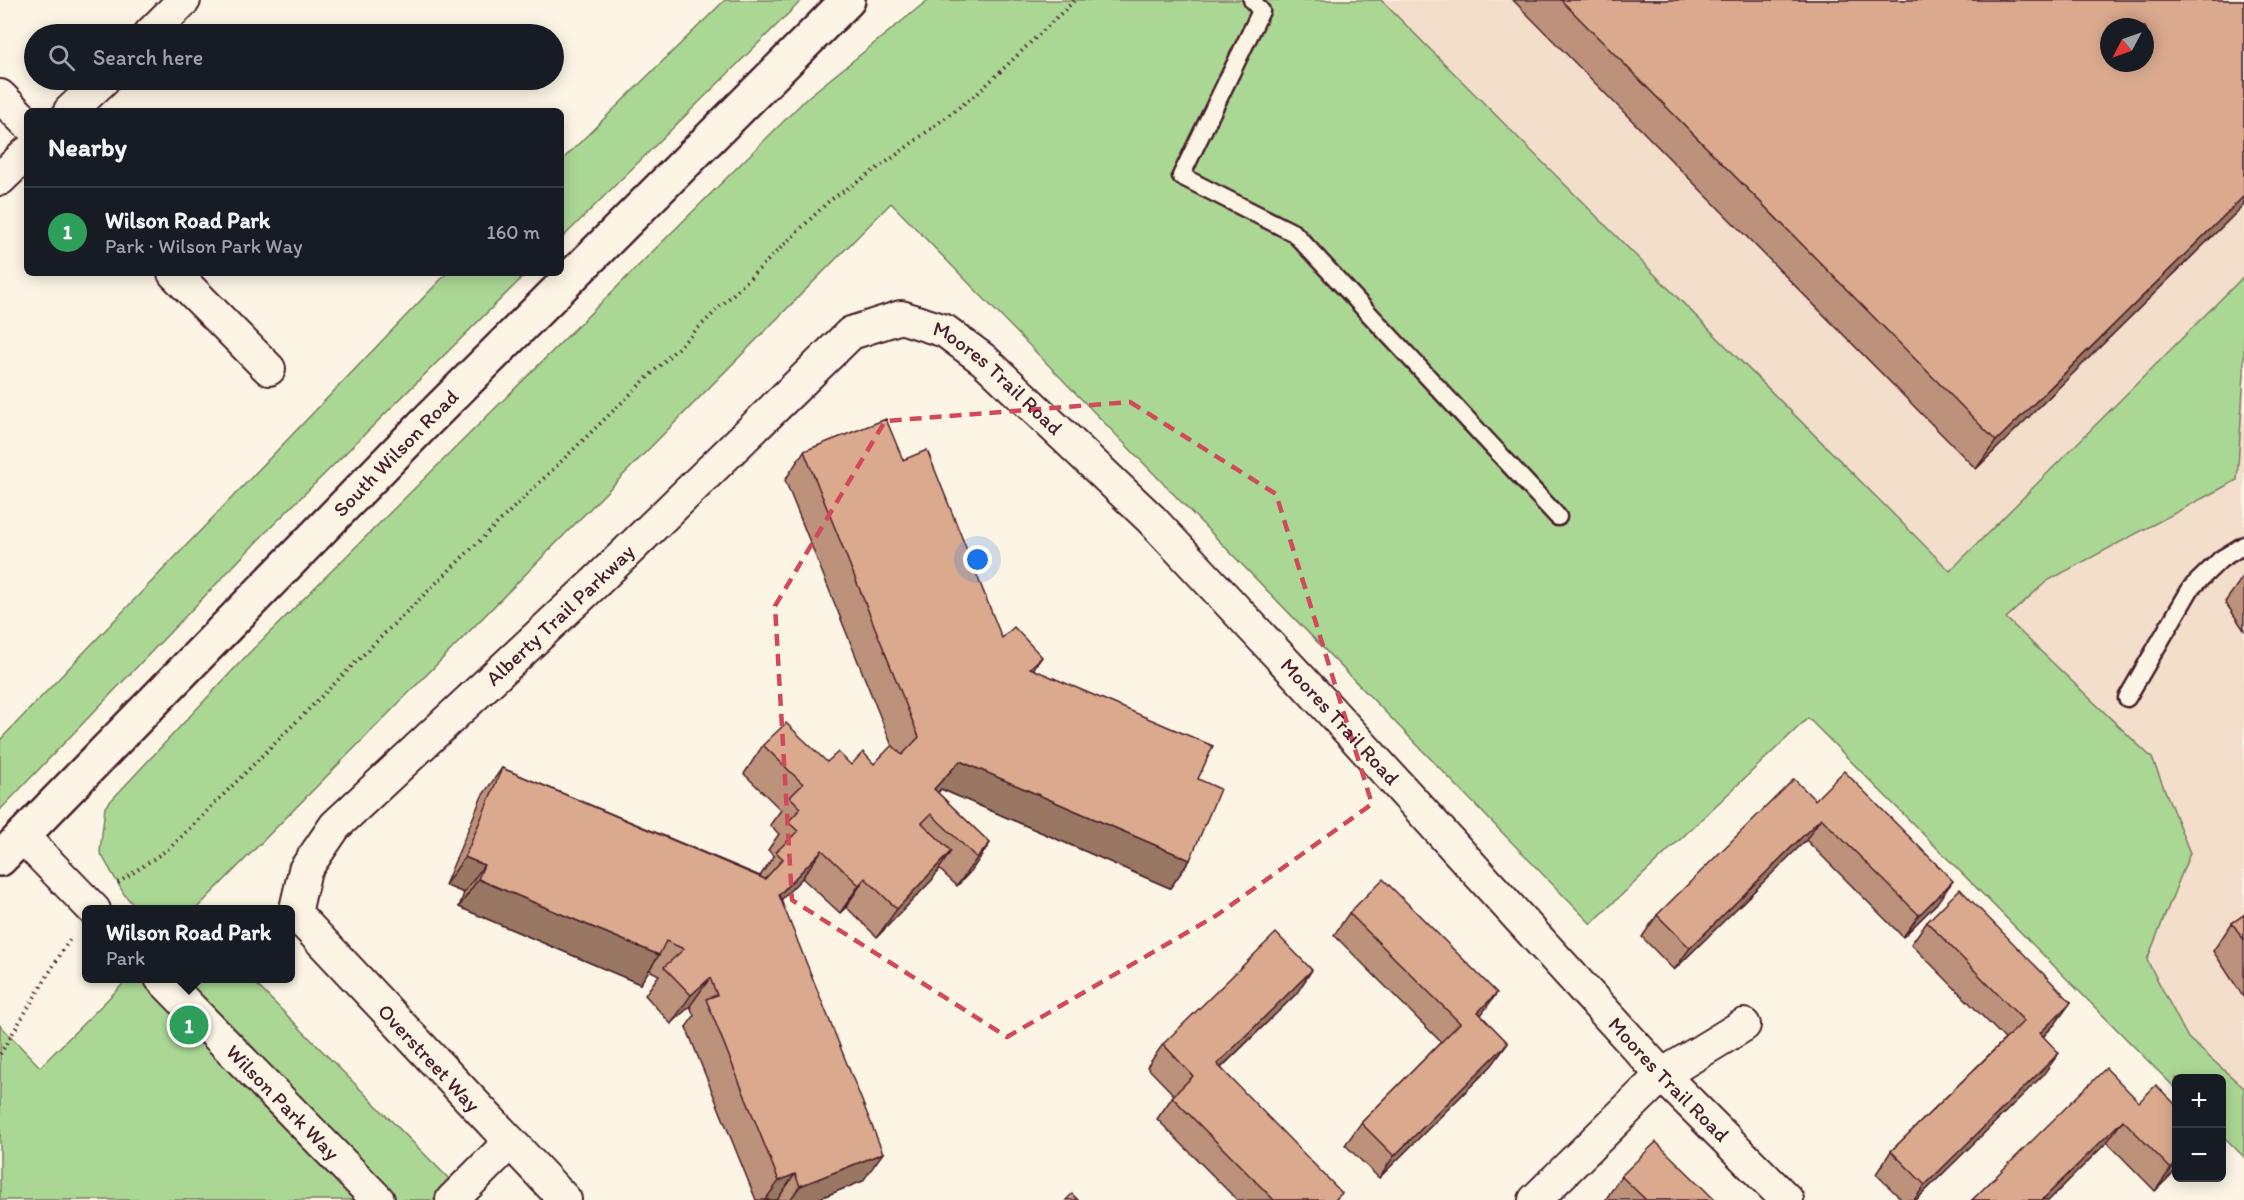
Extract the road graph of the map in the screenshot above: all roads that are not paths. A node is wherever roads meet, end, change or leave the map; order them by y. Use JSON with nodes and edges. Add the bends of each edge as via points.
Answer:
{"nodes":[{"id":1,"x":184,"y":0,"type":"edge"},
{"id":2,"x":848,"y":0,"type":"edge"},
{"id":3,"x":866,"y":0,"type":"edge"},
{"id":4,"x":1252,"y":0,"type":"edge"},
{"id":5,"x":160,"y":24,"type":"edge"},
{"id":6,"x":797,"y":52,"type":"junction"},
{"id":7,"x":92,"y":90,"type":"edge"},
{"id":8,"x":0,"y":96,"type":"edge"},
{"id":9,"x":73,"y":108,"type":"edge"},
{"id":10,"x":24,"y":120,"type":"edge"},
{"id":11,"x":24,"y":156,"type":"edge"},
{"id":12,"x":0,"y":179,"type":"edge"},
{"id":13,"x":177,"y":276,"type":"edge"},
{"id":14,"x":851,"y":333,"type":"joint"},
{"id":15,"x":269,"y":369,"type":"dead end"},
{"id":16,"x":1558,"y":517,"type":"dead end"},
{"id":17,"x":2244,"y":545,"type":"edge"},
{"id":18,"x":2127,"y":698,"type":"dead end"},
{"id":19,"x":11,"y":847,"type":"edge"},
{"id":20,"x":89,"y":905,"type":"edge"},
{"id":21,"x":295,"y":913,"type":"joint"},
{"id":22,"x":166,"y":983,"type":"edge"},
{"id":23,"x":1744,"y":1025,"type":"dead end"},
{"id":24,"x":1662,"y":1075,"type":"junction"},
{"id":25,"x":509,"y":1143,"type":"junction"},
{"id":26,"x":378,"y":1200,"type":"edge"},
{"id":27,"x":452,"y":1200,"type":"edge"},
{"id":28,"x":565,"y":1200,"type":"edge"},
{"id":29,"x":1535,"y":1200,"type":"edge"},
{"id":30,"x":1787,"y":1200,"type":"edge"}],
"edges":[{"from":1,"to":5,"type":"street"},
{"from":2,"to":6,"type":"main road","name":"South Wilson Road"},
{"from":3,"to":6,"type":"main road","name":"South Wilson Road"},
{"from":4,"to":16,"type":"lane","via":[[1261,11],[1181,176],[1294,233]]},
{"from":6,"to":19,"type":"main road","name":"South Wilson Road","via":[[424,423]]},
{"from":7,"to":9,"type":"street"},
{"from":8,"to":10,"type":"street"},
{"from":11,"to":12,"type":"street"},
{"from":13,"to":15,"type":"street"},
{"from":14,"to":21,"type":"street","name":"Alberty Trail Parkway","via":[[598,580],[335,826],[305,870]]},
{"from":14,"to":24,"type":"street","name":"Moores Trail Road","via":[[901,317],[945,331],[984,360],[1150,519]]},
{"from":17,"to":18,"type":"lane","via":[[2221,559],[2191,588]]},
{"from":19,"to":20,"type":"street"},
{"from":21,"to":25,"type":"street","name":"Overstreet Way"},
{"from":22,"to":26,"type":"street","name":"Wilson Park Way"},
{"from":23,"to":24,"type":"street"},
{"from":24,"to":29,"type":"street"},
{"from":24,"to":30,"type":"street","name":"Moores Trail Road"},
{"from":25,"to":27,"type":"street"},
{"from":25,"to":28,"type":"street","name":"Overstreet Way"}]}
